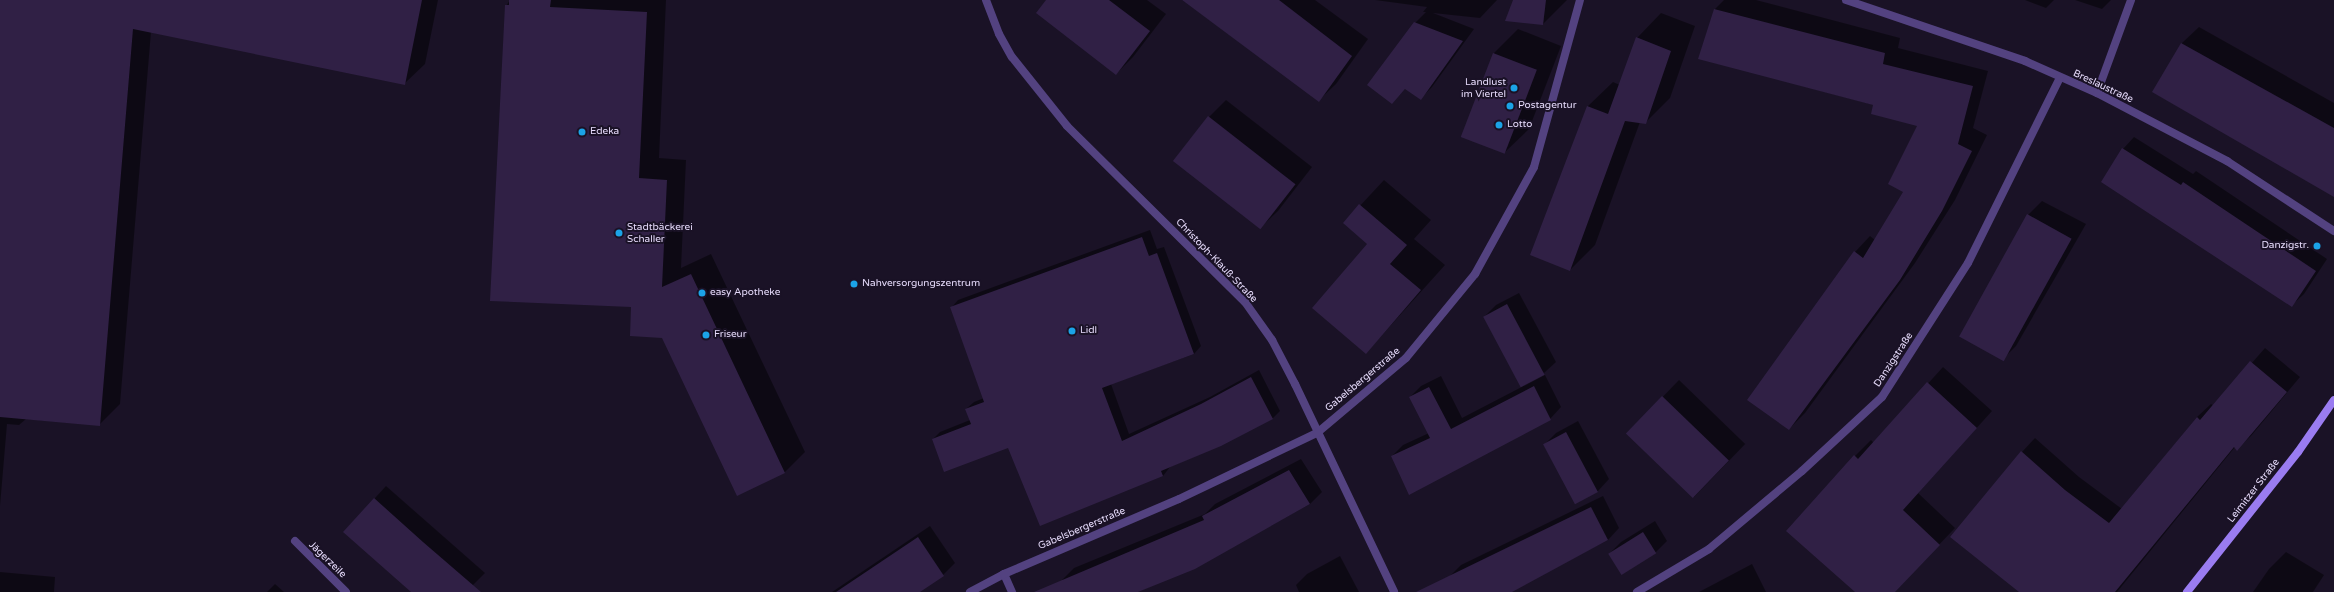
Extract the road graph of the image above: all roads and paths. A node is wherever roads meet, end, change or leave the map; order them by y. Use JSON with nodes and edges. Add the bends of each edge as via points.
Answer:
{"nodes":[{"id":1,"x":986,"y":0,"type":"edge"},
{"id":2,"x":1580,"y":0,"type":"edge"},
{"id":3,"x":1846,"y":0,"type":"edge"},
{"id":4,"x":2132,"y":0,"type":"edge"},
{"id":5,"x":2060,"y":78,"type":"junction"},
{"id":6,"x":2097,"y":93,"type":"junction"},
{"id":7,"x":2334,"y":231,"type":"edge"},
{"id":8,"x":2334,"y":400,"type":"edge"},
{"id":9,"x":1317,"y":433,"type":"junction"},
{"id":10,"x":295,"y":541,"type":"dead end"},
{"id":11,"x":1004,"y":574,"type":"junction"},
{"id":12,"x":346,"y":592,"type":"edge"},
{"id":13,"x":970,"y":592,"type":"edge"},
{"id":14,"x":1012,"y":592,"type":"edge"},
{"id":15,"x":1394,"y":592,"type":"edge"},
{"id":16,"x":1637,"y":592,"type":"edge"},
{"id":17,"x":2188,"y":592,"type":"edge"}],
"edges":[{"from":1,"to":9,"type":"street","name":"Christoph-Klauß-Straße","via":[[999,34],[1012,57],[1067,126],[1245,302],[1272,340]]},
{"from":2,"to":9,"type":"street","name":"Gabelsbergerstraße","via":[[1534,167],[1476,274],[1406,358]]},
{"from":3,"to":5,"type":"street","name":"Breslaustraße","via":[[2025,61]]},
{"from":4,"to":6,"type":"street"},
{"from":5,"to":6,"type":"street","name":"Breslaustraße"},
{"from":5,"to":16,"type":"street","name":"Danzigstraße","via":[[1968,263],[1882,397],[1802,471],[1709,549]]},
{"from":6,"to":7,"type":"street","name":"Breslaustraße","via":[[2227,161]]},
{"from":8,"to":17,"type":"street","name":"Leimitzer Straße","via":[[2298,452]]},
{"from":9,"to":11,"type":"street","name":"Gabelsbergerstraße","via":[[1179,498]]},
{"from":9,"to":15,"type":"street","name":"Christoph-Klauß-Straße"},
{"from":10,"to":12,"type":"street","name":"Jägerzeile"},
{"from":11,"to":13,"type":"street","name":"Gabelsbergerstraße"},
{"from":11,"to":14,"type":"street"}]}
